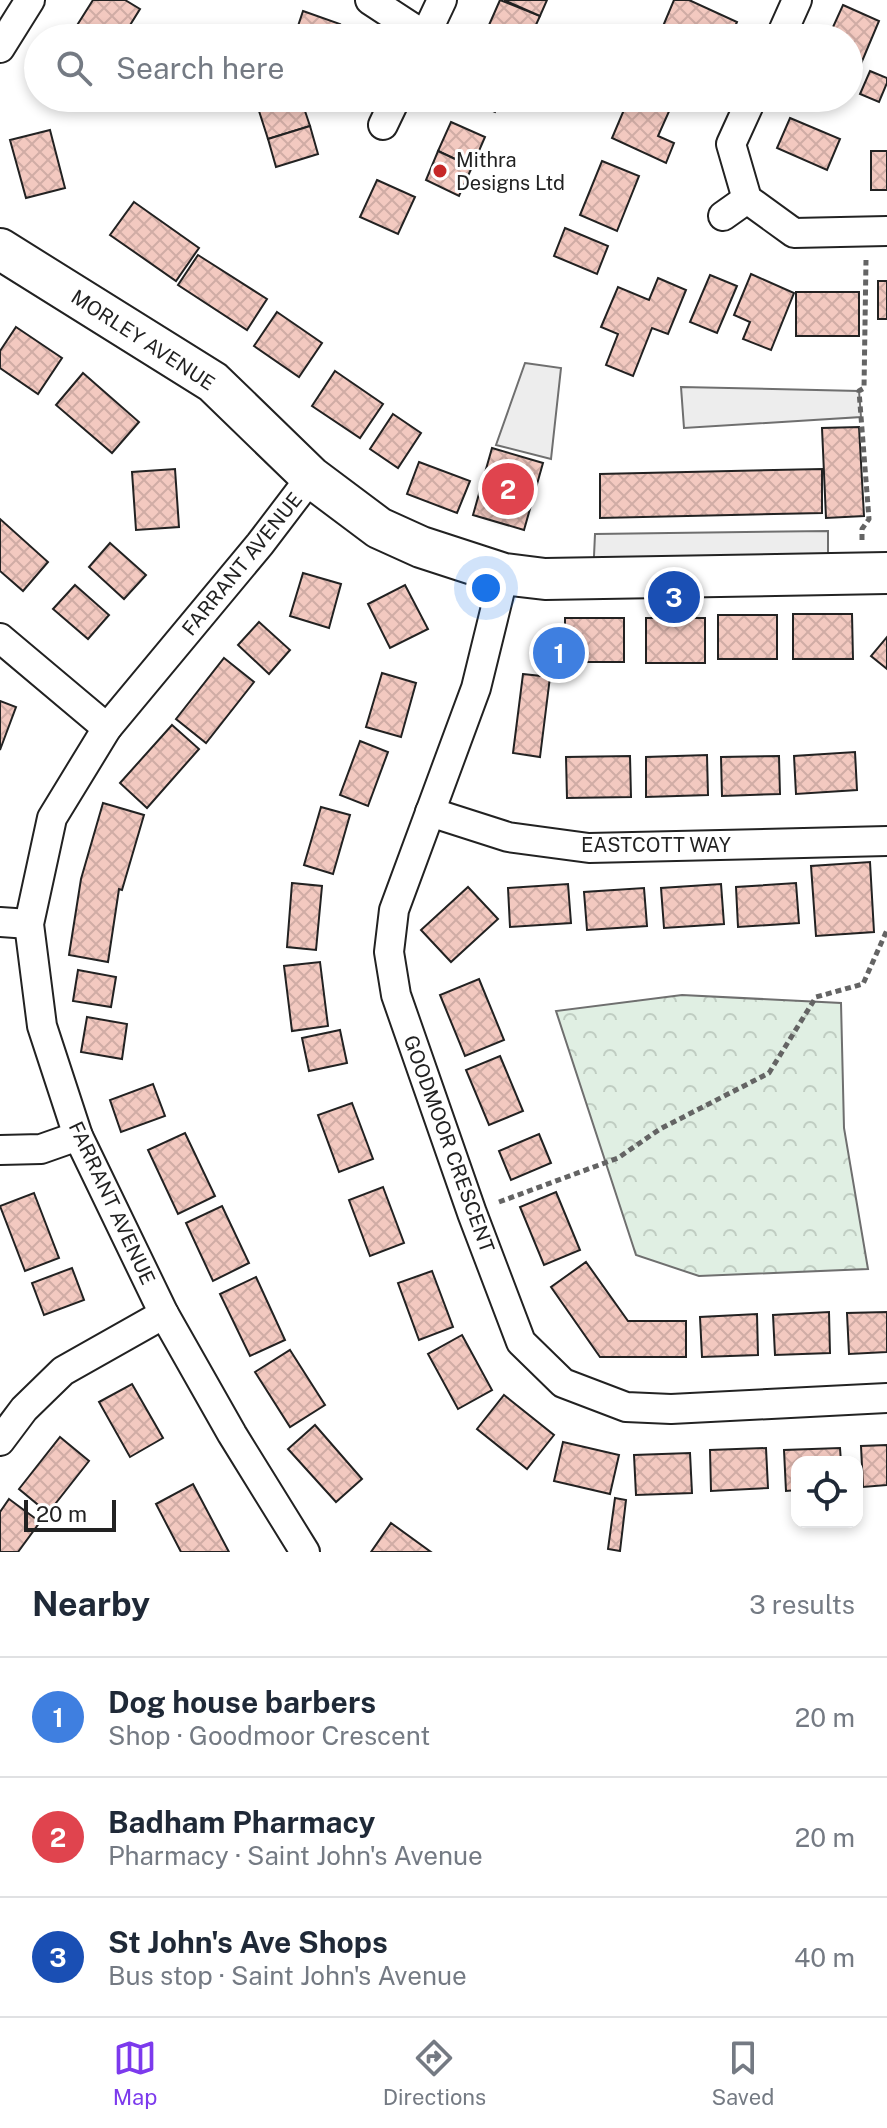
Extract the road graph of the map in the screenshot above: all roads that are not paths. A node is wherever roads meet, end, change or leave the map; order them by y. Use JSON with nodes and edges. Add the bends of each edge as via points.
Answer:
{"nodes":[{"id":1,"x":30,"y":0,"type":"edge"},
{"id":2,"x":370,"y":0,"type":"edge"},
{"id":3,"x":442,"y":0,"type":"edge"},
{"id":4,"x":797,"y":0,"type":"edge"},
{"id":5,"x":406,"y":24,"type":"edge"},
{"id":6,"x":431,"y":24,"type":"edge"},
{"id":7,"x":786,"y":24,"type":"edge"},
{"id":8,"x":0,"y":48,"type":"edge"},
{"id":9,"x":389,"y":112,"type":"edge"},
{"id":10,"x":746,"y":112,"type":"edge"},
{"id":11,"x":383,"y":125,"type":"dead end"},
{"id":12,"x":747,"y":199,"type":"junction"},
{"id":13,"x":723,"y":216,"type":"dead end"},
{"id":14,"x":877,"y":231,"type":"edge"},
{"id":15,"x":0,"y":249,"type":"edge"},
{"id":16,"x":311,"y":477,"type":"junction"},
{"id":17,"x":874,"y":573,"type":"edge"},
{"id":18,"x":504,"y":574,"type":"junction"},
{"id":19,"x":0,"y":638,"type":"edge"},
{"id":20,"x":107,"y":728,"type":"junction"},
{"id":21,"x":430,"y":812,"type":"junction"},
{"id":22,"x":887,"y":841,"type":"edge"},
{"id":23,"x":0,"y":922,"type":"edge"},
{"id":24,"x":29,"y":924,"type":"junction"},
{"id":25,"x":78,"y":1136,"type":"junction"},
{"id":26,"x":0,"y":1150,"type":"edge"},
{"id":27,"x":164,"y":1314,"type":"junction"},
{"id":28,"x":887,"y":1398,"type":"edge"},
{"id":29,"x":0,"y":1441,"type":"edge"},
{"id":30,"x":305,"y":1552,"type":"edge"}],
"edges":[{"from":1,"to":8,"type":"street"},
{"from":2,"to":5,"type":"street"},
{"from":3,"to":6,"type":"street"},
{"from":4,"to":7,"type":"street"},
{"from":9,"to":11,"type":"street"},
{"from":10,"to":12,"type":"street","via":[[731,144]]},
{"from":12,"to":13,"type":"street"},
{"from":12,"to":14,"type":"street","via":[[794,233]]},
{"from":15,"to":16,"type":"street","name":"MORLEY AVENUE","via":[[213,382]]},
{"from":16,"to":18,"type":"street","name":"MORLEY AVENUE","via":[[379,528]]},
{"from":16,"to":20,"type":"street","name":"FARRANT AVENUE"},
{"from":17,"to":18,"type":"street","name":"MORLEY AVENUE","via":[[545,579]]},
{"from":18,"to":21,"type":"street","name":"GOODMOOR CRESCENT","via":[[476,688]]},
{"from":19,"to":20,"type":"street"},
{"from":20,"to":24,"type":"street","name":"FARRANT AVENUE","via":[[52,818]]},
{"from":21,"to":22,"type":"street","name":"EASTCOTT WAY","via":[[508,837],[589,848]]},
{"from":21,"to":28,"type":"street","name":"GOODMOOR CRESCENT","via":[[394,910],[389,952],[396,995],[521,1342],[563,1383],[626,1407]]},
{"from":23,"to":24,"type":"street"},
{"from":24,"to":25,"type":"street","name":"FARRANT AVENUE","via":[[42,1026]]},
{"from":25,"to":26,"type":"street","via":[[41,1149]]},
{"from":25,"to":27,"type":"street","name":"FARRANT AVENUE"},
{"from":27,"to":29,"type":"street","via":[[63,1371]]},
{"from":27,"to":30,"type":"street","name":"FARRANT AVENUE"}]}
